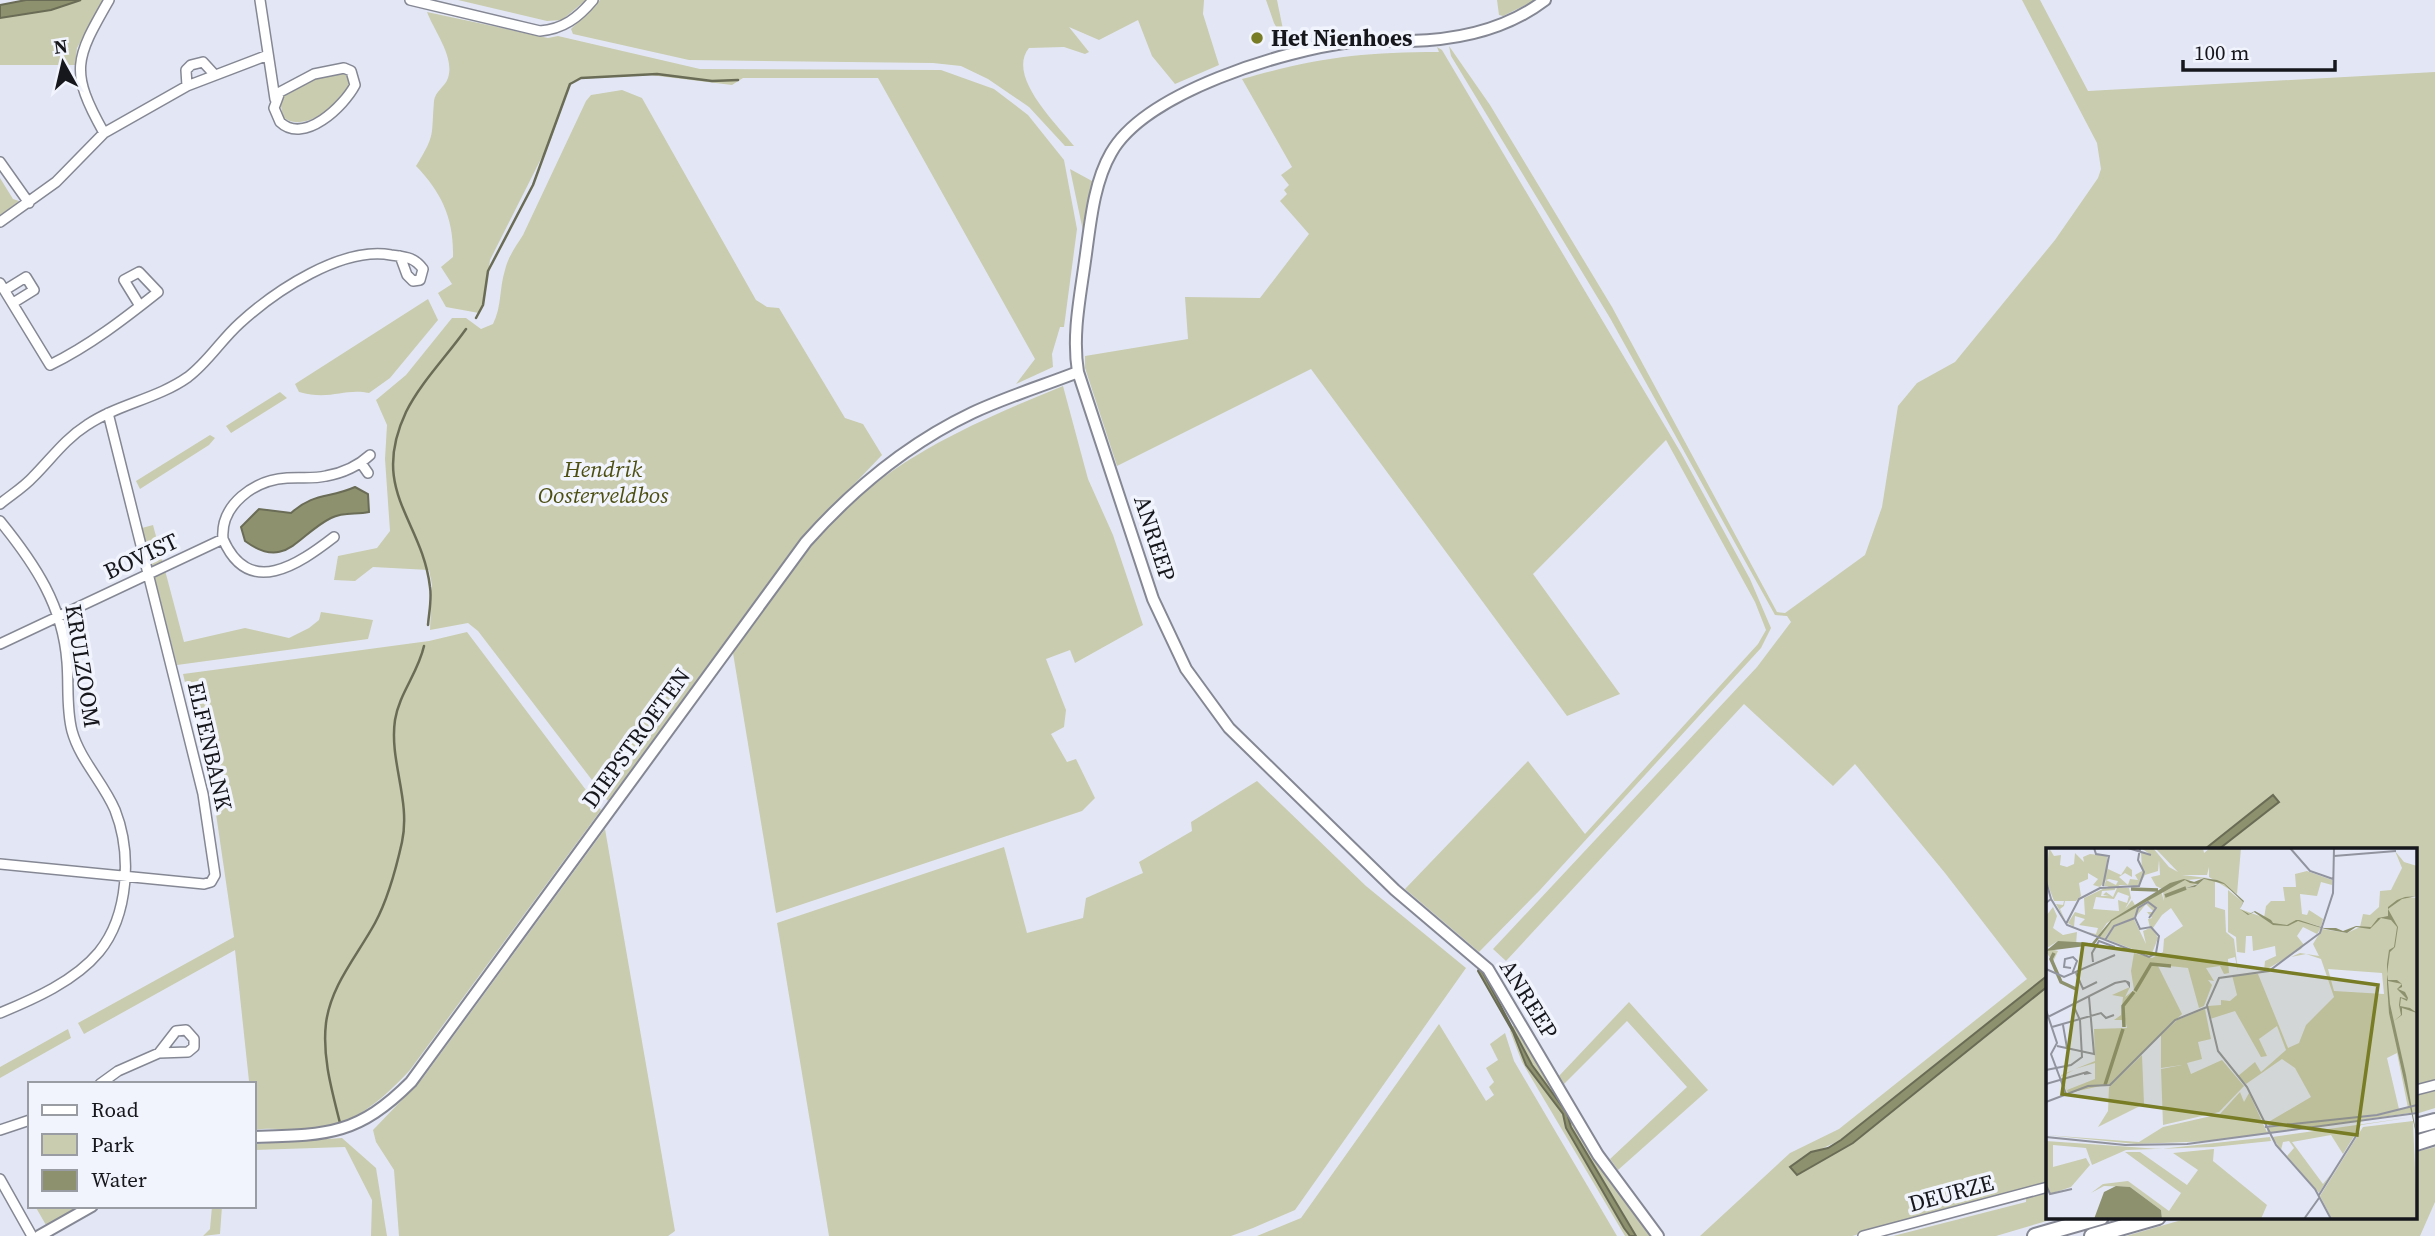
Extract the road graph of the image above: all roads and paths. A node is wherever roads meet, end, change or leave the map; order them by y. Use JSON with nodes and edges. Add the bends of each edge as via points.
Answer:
{"nodes":[{"id":1,"x":108,"y":0,"type":"edge"},
{"id":2,"x":260,"y":0,"type":"edge"},
{"id":3,"x":410,"y":0,"type":"edge"},
{"id":4,"x":593,"y":0,"type":"edge"},
{"id":5,"x":1545,"y":0,"type":"edge"},
{"id":6,"x":268,"y":55,"type":"junction"},
{"id":7,"x":214,"y":74,"type":"junction"},
{"id":8,"x":187,"y":86,"type":"junction"},
{"id":9,"x":275,"y":99,"type":"junction"},
{"id":10,"x":104,"y":133,"type":"junction"},
{"id":11,"x":0,"y":162,"type":"edge"},
{"id":12,"x":29,"y":203,"type":"junction"},
{"id":13,"x":0,"y":222,"type":"edge"},
{"id":14,"x":400,"y":256,"type":"dead end"},
{"id":15,"x":2,"y":286,"type":"edge"},
{"id":16,"x":13,"y":303,"type":"junction"},
{"id":17,"x":139,"y":306,"type":"dead end"},
{"id":18,"x":1078,"y":372,"type":"junction"},
{"id":19,"x":108,"y":413,"type":"junction"},
{"id":20,"x":370,"y":455,"type":"dead end"},
{"id":21,"x":361,"y":463,"type":"junction"},
{"id":22,"x":368,"y":473,"type":"dead end"},
{"id":23,"x":0,"y":504,"type":"edge"},
{"id":24,"x":0,"y":521,"type":"edge"},
{"id":25,"x":334,"y":537,"type":"dead end"},
{"id":26,"x":223,"y":539,"type":"junction"},
{"id":27,"x":148,"y":575,"type":"junction"},
{"id":28,"x":59,"y":616,"type":"junction"},
{"id":29,"x":0,"y":644,"type":"edge"},
{"id":30,"x":0,"y":864,"type":"edge"},
{"id":31,"x":125,"y":876,"type":"junction"},
{"id":32,"x":0,"y":1013,"type":"edge"},
{"id":33,"x":159,"y":1053,"type":"dead end"},
{"id":34,"x":103,"y":1082,"type":"edge"},
{"id":35,"x":2435,"y":1085,"type":"edge"},
{"id":36,"x":2418,"y":1089,"type":"edge"},
{"id":37,"x":28,"y":1121,"type":"edge"},
{"id":38,"x":2435,"y":1121,"type":"edge"},
{"id":39,"x":2418,"y":1125,"type":"edge"},
{"id":40,"x":0,"y":1130,"type":"edge"},
{"id":41,"x":256,"y":1137,"type":"edge"},
{"id":42,"x":2435,"y":1138,"type":"edge"},
{"id":43,"x":2418,"y":1142,"type":"edge"},
{"id":44,"x":0,"y":1179,"type":"edge"},
{"id":45,"x":2046,"y":1188,"type":"edge"},
{"id":46,"x":88,"y":1208,"type":"edge"},
{"id":47,"x":2098,"y":1218,"type":"edge"},
{"id":48,"x":2155,"y":1218,"type":"edge"},
{"id":49,"x":32,"y":1236,"type":"edge"},
{"id":50,"x":38,"y":1236,"type":"edge"},
{"id":51,"x":1658,"y":1236,"type":"edge"},
{"id":52,"x":1863,"y":1236,"type":"edge"},
{"id":53,"x":2035,"y":1236,"type":"edge"},
{"id":54,"x":2092,"y":1236,"type":"edge"}],
"edges":[{"from":1,"to":10,"type":"street","via":[[85,43],[79,66],[83,94]]},
{"from":2,"to":6,"type":"street"},
{"from":3,"to":4,"type":"street","via":[[540,31],[562,27]]},
{"from":5,"to":18,"type":"street","name":"ANREEP","via":[[1520,16],[1471,34],[1353,41],[1251,65],[1199,85],[1142,122],[1112,150],[1102,171],[1075,330]]},
{"from":6,"to":7,"type":"street"},
{"from":6,"to":9,"type":"street"},
{"from":7,"to":8,"type":"street"},
{"from":7,"to":8,"type":"street","via":[[203,62],[191,65],[186,70]]},
{"from":8,"to":10,"type":"street"},
{"from":9,"to":9,"type":"street","via":[[276,117],[284,126],[307,128],[344,100],[354,79],[344,68],[326,70],[301,79]]},
{"from":10,"to":12,"type":"street"},
{"from":11,"to":12,"type":"street"},
{"from":12,"to":13,"type":"street"},
{"from":14,"to":19,"type":"street","via":[[359,255],[302,278],[239,323],[189,376]]},
{"from":15,"to":16,"type":"street"},
{"from":15,"to":16,"type":"street","via":[[26,277],[34,290]]},
{"from":16,"to":17,"type":"street","via":[[50,365]]},
{"from":18,"to":41,"type":"street","name":"DIEPSTROETEN","via":[[1001,401],[926,437],[834,510],[806,541],[411,1082],[391,1101],[366,1120],[339,1130]]},
{"from":18,"to":51,"type":"street","name":"ANREEP","via":[[1166,634],[1195,684],[1263,765],[1395,890],[1488,969],[1598,1155]]},
{"from":19,"to":23,"type":"street","via":[[70,438],[34,477]]},
{"from":19,"to":27,"type":"street","name":"ELFENBANK"},
{"from":20,"to":21,"type":"street"},
{"from":21,"to":22,"type":"street"},
{"from":21,"to":26,"type":"street","via":[[326,476],[285,478],[262,485],[233,504],[222,526]]},
{"from":24,"to":28,"type":"street","name":"KRULZOOM","via":[[35,567]]},
{"from":25,"to":26,"type":"street","via":[[300,564],[269,571],[237,562]]},
{"from":26,"to":27,"type":"street","name":"BOVIST"},
{"from":27,"to":28,"type":"street","name":"BOVIST"},
{"from":27,"to":31,"type":"street","name":"ELFENBANK","via":[[203,794],[215,875],[204,884]]},
{"from":28,"to":29,"type":"street","name":"BOVIST"},
{"from":28,"to":31,"type":"street","name":"KRULZOOM","via":[[71,728],[118,819]]},
{"from":30,"to":31,"type":"street","name":"ELFENBANK"},
{"from":31,"to":32,"type":"street","name":"KRULZOOM","via":[[118,915],[100,951],[53,987]]},
{"from":33,"to":34,"type":"street"},
{"from":35,"to":36,"type":"street"},
{"from":37,"to":40,"type":"street"},
{"from":38,"to":39,"type":"highway"},
{"from":42,"to":43,"type":"highway"},
{"from":44,"to":49,"type":"street"},
{"from":45,"to":52,"type":"street","name":"DEURZE"},
{"from":46,"to":50,"type":"street"},
{"from":47,"to":53,"type":"highway"},
{"from":48,"to":54,"type":"highway"}]}
